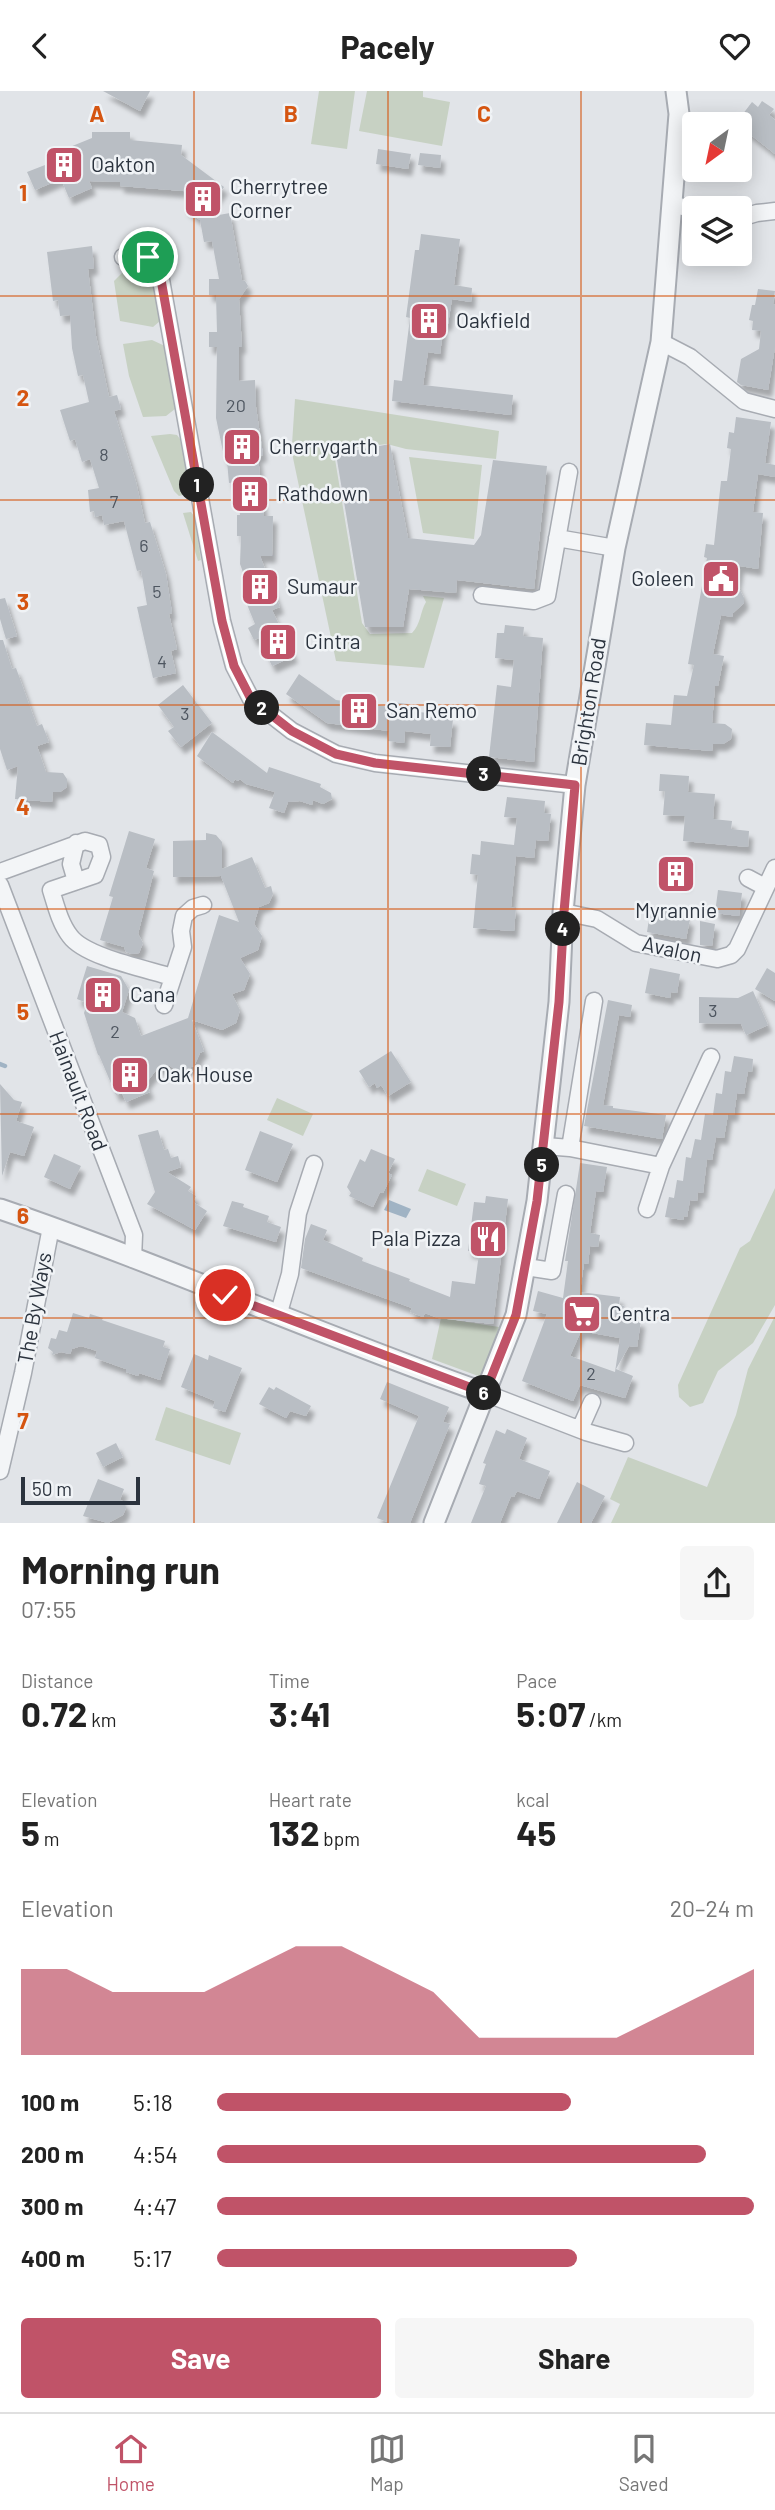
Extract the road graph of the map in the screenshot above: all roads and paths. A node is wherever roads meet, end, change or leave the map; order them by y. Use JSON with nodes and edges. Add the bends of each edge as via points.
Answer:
{"nodes":[{"id":1,"x":676,"y":91,"type":"edge"},
{"id":2,"x":671,"y":204,"type":"junction"},
{"id":3,"x":682,"y":207,"type":"edge"},
{"id":4,"x":775,"y":211,"type":"edge"},
{"id":5,"x":752,"y":214,"type":"edge"},
{"id":6,"x":123,"y":257,"type":"dead end"},
{"id":7,"x":661,"y":342,"type":"junction"},
{"id":8,"x":775,"y":409,"type":"edge"},
{"id":9,"x":569,"y":472,"type":"dead end"},
{"id":10,"x":557,"y":538,"type":"junction"},
{"id":11,"x":615,"y":548,"type":"junction"},
{"id":12,"x":482,"y":595,"type":"dead end"},
{"id":13,"x":575,"y":785,"type":"junction"},
{"id":14,"x":75,"y":843,"type":"junction"},
{"id":15,"x":775,"y":868,"type":"edge"},
{"id":16,"x":0,"y":872,"type":"edge"},
{"id":17,"x":748,"y":878,"type":"dead end"},
{"id":18,"x":76,"y":881,"type":"junction"},
{"id":19,"x":0,"y":885,"type":"edge"},
{"id":20,"x":765,"y":887,"type":"junction"},
{"id":21,"x":203,"y":905,"type":"dead end"},
{"id":22,"x":564,"y":912,"type":"junction"},
{"id":23,"x":172,"y":977,"type":"junction"},
{"id":24,"x":594,"y":1001,"type":"dead end"},
{"id":25,"x":164,"y":1005,"type":"dead end"},
{"id":26,"x":711,"y":1057,"type":"dead end"},
{"id":27,"x":545,"y":1146,"type":"junction"},
{"id":28,"x":570,"y":1148,"type":"junction"},
{"id":29,"x":314,"y":1164,"type":"dead end"},
{"id":30,"x":661,"y":1166,"type":"junction"},
{"id":31,"x":566,"y":1194,"type":"dead end"},
{"id":32,"x":0,"y":1209,"type":"edge"},
{"id":33,"x":647,"y":1209,"type":"dead end"},
{"id":34,"x":51,"y":1227,"type":"junction"},
{"id":35,"x":134,"y":1259,"type":"junction"},
{"id":36,"x":526,"y":1267,"type":"junction"},
{"id":37,"x":278,"y":1316,"type":"junction"},
{"id":38,"x":485,"y":1393,"type":"junction"},
{"id":39,"x":592,"y":1402,"type":"dead end"},
{"id":40,"x":580,"y":1429,"type":"junction"},
{"id":41,"x":625,"y":1444,"type":"dead end"},
{"id":42,"x":0,"y":1471,"type":"edge"},
{"id":43,"x":434,"y":1523,"type":"edge"}],
"edges":[{"from":1,"to":2,"type":"street","name":"Brighton Road","via":[[680,114]]},
{"from":2,"to":3,"type":"street"},
{"from":2,"to":7,"type":"street","name":"Brighton Road"},
{"from":4,"to":5,"type":"street"},
{"from":6,"to":13,"type":"street","via":[[148,257],[158,263],[222,621],[234,666],[251,699],[292,731],[336,754],[375,763]]},
{"from":7,"to":8,"type":"street","via":[[690,357],[744,401]]},
{"from":7,"to":11,"type":"street","name":"Brighton Road"},
{"from":9,"to":10,"type":"street"},
{"from":10,"to":11,"type":"street"},
{"from":10,"to":12,"type":"street","via":[[547,596],[534,601]]},
{"from":11,"to":13,"type":"street","name":"Brighton Road"},
{"from":13,"to":22,"type":"street","name":"Brighton Road"},
{"from":14,"to":16,"type":"street"},
{"from":14,"to":18,"type":"street","via":[[71,864]]},
{"from":14,"to":18,"type":"street","via":[[99,845],[102,857],[95,875]]},
{"from":15,"to":20,"type":"street","name":"Avalon"},
{"from":17,"to":20,"type":"street"},
{"from":18,"to":23,"type":"street","via":[[51,890],[71,938],[87,951]]},
{"from":19,"to":35,"type":"street","name":"Hainault Road","via":[[134,1235]]},
{"from":20,"to":22,"type":"street","name":"Avalon","via":[[737,949],[717,960],[636,943],[597,919]]},
{"from":21,"to":23,"type":"street","via":[[184,916],[183,947]]},
{"from":22,"to":27,"type":"street","name":"Brighton Road"},
{"from":23,"to":25,"type":"street"},
{"from":24,"to":28,"type":"street"},
{"from":26,"to":30,"type":"street","via":[[698,1068]]},
{"from":27,"to":28,"type":"street"},
{"from":27,"to":36,"type":"street","name":"Brighton Road"},
{"from":28,"to":30,"type":"street"},
{"from":29,"to":37,"type":"street","via":[[298,1213],[290,1274]]},
{"from":30,"to":33,"type":"street"},
{"from":31,"to":36,"type":"street","via":[[552,1271]]},
{"from":32,"to":34,"type":"street"},
{"from":34,"to":35,"type":"street"},
{"from":34,"to":42,"type":"street","name":"The By Ways"},
{"from":35,"to":37,"type":"street"},
{"from":36,"to":38,"type":"street","name":"Brighton Road","via":[[516,1315]]},
{"from":37,"to":38,"type":"street"},
{"from":38,"to":40,"type":"street"},
{"from":38,"to":43,"type":"street","name":"Brighton Road"},
{"from":39,"to":40,"type":"street"},
{"from":40,"to":41,"type":"street"}]}
